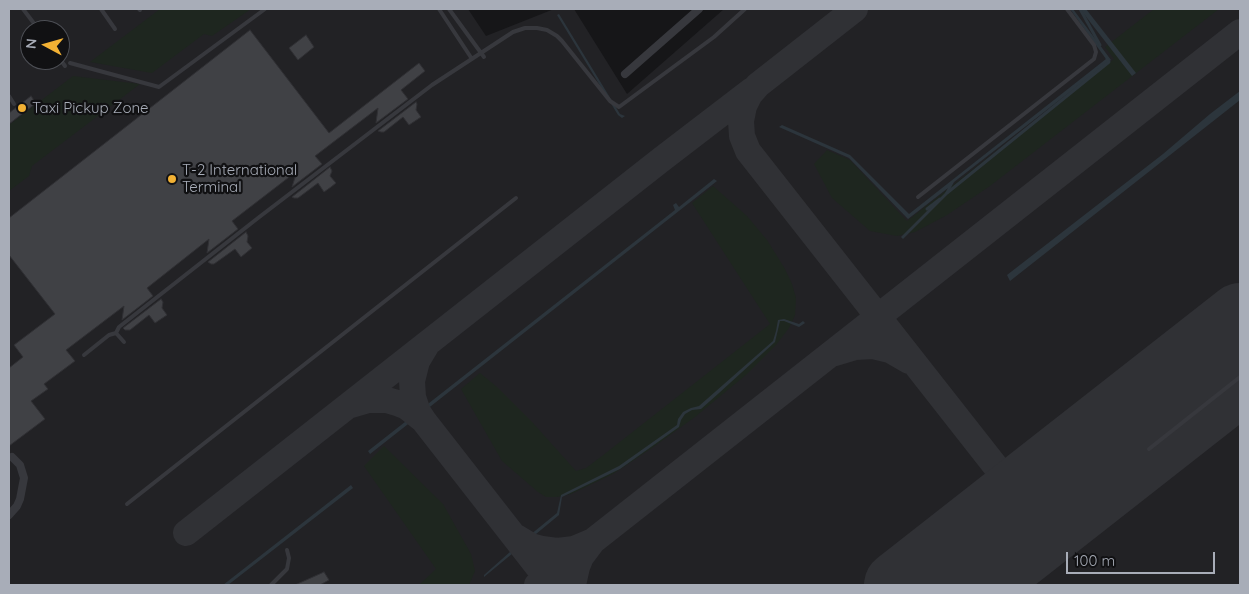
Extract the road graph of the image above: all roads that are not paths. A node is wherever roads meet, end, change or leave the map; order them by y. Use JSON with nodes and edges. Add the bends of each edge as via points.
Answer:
{"nodes":[{"id":1,"x":23,"y":9,"type":"edge"},
{"id":2,"x":100,"y":9,"type":"edge"},
{"id":3,"x":265,"y":9,"type":"edge"},
{"id":4,"x":439,"y":9,"type":"edge"},
{"id":5,"x":449,"y":9,"type":"edge"},
{"id":6,"x":699,"y":9,"type":"edge"},
{"id":7,"x":745,"y":9,"type":"edge"},
{"id":8,"x":1067,"y":9,"type":"edge"},
{"id":9,"x":31,"y":20,"type":"edge"},
{"id":10,"x":115,"y":29,"type":"dead end"},
{"id":11,"x":483,"y":55,"type":"junction"},
{"id":12,"x":472,"y":59,"type":"dead end"},
{"id":13,"x":70,"y":65,"type":"edge"},
{"id":14,"x":625,"y":74,"type":"dead end"},
{"id":15,"x":9,"y":96,"type":"edge"},
{"id":16,"x":14,"y":104,"type":"dead end"},
{"id":17,"x":918,"y":197,"type":"dead end"},
{"id":18,"x":516,"y":198,"type":"dead end"},
{"id":19,"x":116,"y":333,"type":"junction"},
{"id":20,"x":124,"y":342,"type":"dead end"},
{"id":21,"x":84,"y":355,"type":"dead end"},
{"id":22,"x":1240,"y":377,"type":"edge"},
{"id":23,"x":1149,"y":449,"type":"dead end"},
{"id":24,"x":12,"y":457,"type":"dead end"},
{"id":25,"x":127,"y":504,"type":"dead end"},
{"id":26,"x":9,"y":515,"type":"edge"},
{"id":27,"x":288,"y":550,"type":"dead end"},
{"id":28,"x":271,"y":585,"type":"edge"}],
"edges":[{"from":1,"to":9,"type":"lane"},
{"from":2,"to":10,"type":"lane"},
{"from":3,"to":13,"type":"lane","via":[[159,86]]},
{"from":4,"to":12,"type":"lane"},
{"from":5,"to":11,"type":"lane"},
{"from":6,"to":14,"type":"street"},
{"from":7,"to":11,"type":"lane","via":[[714,37],[619,107],[610,101],[562,41],[547,30],[518,30]]},
{"from":8,"to":17,"type":"lane","via":[[1094,46],[1094,59]]},
{"from":11,"to":19,"type":"lane","via":[[432,85],[119,327]]},
{"from":15,"to":16,"type":"lane"},
{"from":18,"to":25,"type":"lane"},
{"from":19,"to":20,"type":"lane"},
{"from":19,"to":21,"type":"lane"},
{"from":22,"to":23,"type":"lane"},
{"from":24,"to":26,"type":"street","via":[[20,465],[24,478],[20,499]]},
{"from":27,"to":28,"type":"lane","via":[[287,569]]}]}
